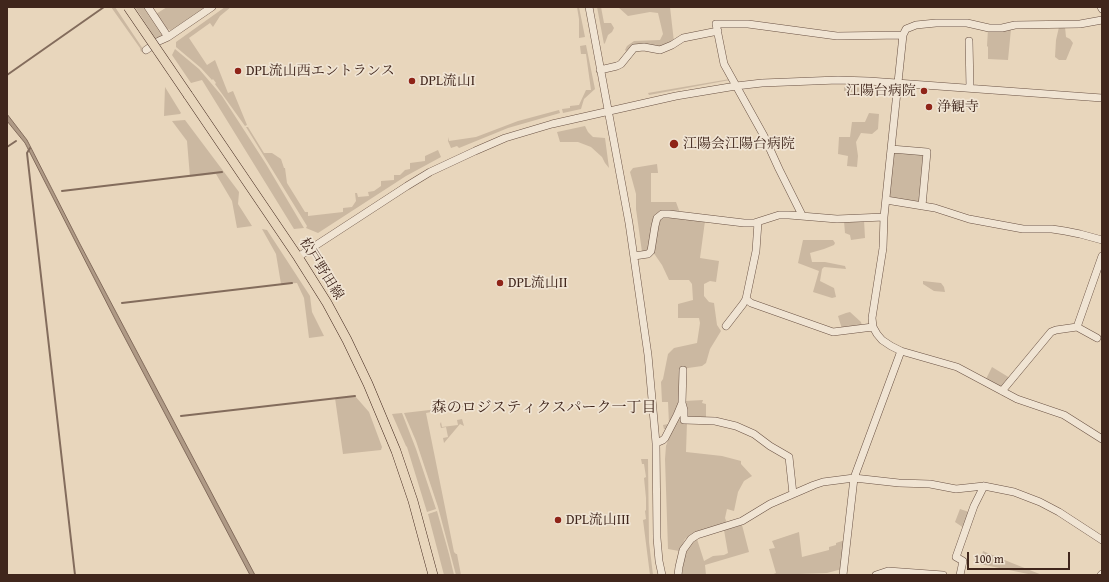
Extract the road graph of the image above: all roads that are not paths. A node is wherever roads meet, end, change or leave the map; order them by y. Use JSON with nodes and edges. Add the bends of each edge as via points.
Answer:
{"nodes":[{"id":1,"x":128,"y":7,"type":"edge"},
{"id":2,"x":148,"y":7,"type":"edge"},
{"id":3,"x":212,"y":7,"type":"edge"},
{"id":4,"x":589,"y":7,"type":"edge"},
{"id":5,"x":1102,"y":20,"type":"edge"},
{"id":6,"x":718,"y":30,"type":"junction"},
{"id":7,"x":903,"y":35,"type":"junction"},
{"id":8,"x":168,"y":37,"type":"junction"},
{"id":9,"x":969,"y":41,"type":"dead end"},
{"id":10,"x":146,"y":50,"type":"dead end"},
{"id":11,"x":600,"y":70,"type":"junction"},
{"id":12,"x":899,"y":83,"type":"junction"},
{"id":13,"x":736,"y":86,"type":"junction"},
{"id":14,"x":970,"y":88,"type":"junction"},
{"id":15,"x":1102,"y":98,"type":"edge"},
{"id":16,"x":608,"y":111,"type":"junction"},
{"id":17,"x":891,"y":150,"type":"junction"},
{"id":18,"x":886,"y":200,"type":"junction"},
{"id":19,"x":922,"y":206,"type":"junction"},
{"id":20,"x":802,"y":215,"type":"junction"},
{"id":21,"x":884,"y":217,"type":"junction"},
{"id":22,"x":758,"y":222,"type":"junction"},
{"id":23,"x":1102,"y":240,"type":"edge"},
{"id":24,"x":634,"y":256,"type":"junction"},
{"id":25,"x":1102,"y":256,"type":"edge"},
{"id":26,"x":298,"y":257,"type":"junction"},
{"id":27,"x":746,"y":299,"type":"junction"},
{"id":28,"x":726,"y":326,"type":"dead end"},
{"id":29,"x":873,"y":327,"type":"junction"},
{"id":30,"x":1077,"y":327,"type":"junction"},
{"id":31,"x":1097,"y":338,"type":"dead end"},
{"id":32,"x":901,"y":351,"type":"junction"},
{"id":33,"x":683,"y":370,"type":"dead end"},
{"id":34,"x":1002,"y":391,"type":"junction"},
{"id":35,"x":682,"y":403,"type":"junction"},
{"id":36,"x":1102,"y":439,"type":"edge"},
{"id":37,"x":656,"y":443,"type":"junction"},
{"id":38,"x":854,"y":478,"type":"junction"},
{"id":39,"x":984,"y":486,"type":"junction"},
{"id":40,"x":793,"y":494,"type":"junction"},
{"id":41,"x":1102,"y":540,"type":"edge"},
{"id":42,"x":433,"y":575,"type":"edge"},
{"id":43,"x":662,"y":575,"type":"edge"},
{"id":44,"x":678,"y":575,"type":"edge"},
{"id":45,"x":843,"y":575,"type":"edge"},
{"id":46,"x":876,"y":575,"type":"edge"},
{"id":47,"x":943,"y":575,"type":"edge"},
{"id":48,"x":960,"y":575,"type":"edge"}],
"edges":[{"from":1,"to":26,"type":"main road","name":"松戸野田線","bridge":true},
{"from":2,"to":8,"type":"street"},
{"from":3,"to":8,"type":"street"},
{"from":4,"to":11,"type":"street"},
{"from":5,"to":7,"type":"street","via":[[1080,24],[1002,28],[967,23],[936,23],[908,27]]},
{"from":6,"to":7,"type":"street","via":[[716,24],[748,24],[837,36]]},
{"from":6,"to":11,"type":"street","via":[[682,38],[660,50],[634,48],[617,66]]},
{"from":6,"to":13,"type":"street","via":[[724,64]]},
{"from":7,"to":12,"type":"street"},
{"from":8,"to":10,"type":"street"},
{"from":9,"to":14,"type":"street"},
{"from":11,"to":16,"type":"street"},
{"from":12,"to":13,"type":"street","via":[[820,80]]},
{"from":12,"to":14,"type":"street"},
{"from":12,"to":17,"type":"street"},
{"from":13,"to":16,"type":"street"},
{"from":13,"to":20,"type":"street","via":[[764,136]]},
{"from":14,"to":15,"type":"street"},
{"from":16,"to":24,"type":"street"},
{"from":16,"to":26,"type":"street","via":[[526,131],[452,161],[407,186]]},
{"from":17,"to":18,"type":"street"},
{"from":17,"to":19,"type":"street","via":[[926,152]]},
{"from":18,"to":19,"type":"street"},
{"from":18,"to":21,"type":"street"},
{"from":19,"to":23,"type":"street","via":[[969,219],[1023,229],[1065,231]]},
{"from":20,"to":21,"type":"street","via":[[837,219]]},
{"from":20,"to":22,"type":"street","via":[[779,215]]},
{"from":21,"to":29,"type":"street","via":[[883,248],[872,318]]},
{"from":22,"to":24,"type":"street","via":[[744,223],[662,214],[658,218],[651,251],[648,254]]},
{"from":22,"to":27,"type":"street","via":[[756,251]]},
{"from":24,"to":37,"type":"street","via":[[647,347]]},
{"from":25,"to":30,"type":"street"},
{"from":26,"to":42,"type":"main road","name":"松戸野田線","via":[[347,340],[382,415],[413,501]]},
{"from":27,"to":28,"type":"street"},
{"from":27,"to":29,"type":"street","via":[[834,332]]},
{"from":29,"to":32,"type":"street","via":[[882,340]]},
{"from":30,"to":31,"type":"street"},
{"from":30,"to":34,"type":"street","via":[[1051,332]]},
{"from":32,"to":34,"type":"street","via":[[957,367]]},
{"from":32,"to":38,"type":"street"},
{"from":33,"to":35,"type":"street"},
{"from":34,"to":36,"type":"street","via":[[1060,414]]},
{"from":35,"to":37,"type":"street","via":[[665,438]]},
{"from":35,"to":40,"type":"street","via":[[684,420],[715,421],[736,426],[754,434],[789,457]]},
{"from":37,"to":43,"type":"street","via":[[657,538]]},
{"from":38,"to":39,"type":"street","via":[[898,484],[930,484],[956,489]]},
{"from":38,"to":40,"type":"street","via":[[823,482]]},
{"from":38,"to":45,"type":"street"},
{"from":39,"to":41,"type":"street","via":[[1014,492],[1040,502]]},
{"from":39,"to":48,"type":"street","via":[[974,506],[956,558],[963,561]]},
{"from":40,"to":44,"type":"street","via":[[770,504],[742,522],[691,539],[680,556]]},
{"from":46,"to":47,"type":"street","via":[[888,571]]}]}
